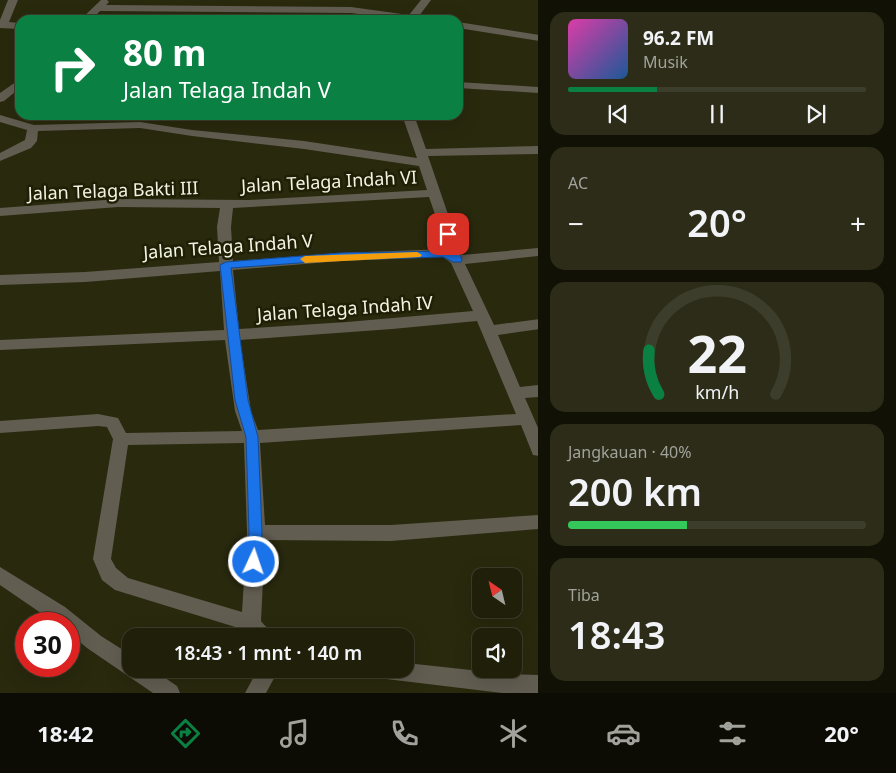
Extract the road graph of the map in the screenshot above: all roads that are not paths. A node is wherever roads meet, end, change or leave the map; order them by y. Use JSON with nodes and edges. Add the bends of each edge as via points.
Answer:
{"nodes":[{"id":1,"x":13,"y":0,"type":"edge"},
{"id":2,"x":106,"y":0,"type":"edge"},
{"id":3,"x":197,"y":0,"type":"edge"},
{"id":4,"x":282,"y":0,"type":"edge"},
{"id":5,"x":426,"y":0,"type":"edge"},
{"id":6,"x":98,"y":8,"type":"junction"},
{"id":7,"x":151,"y":9,"type":"junction"},
{"id":8,"x":276,"y":9,"type":"junction"},
{"id":9,"x":190,"y":10,"type":"junction"},
{"id":10,"x":90,"y":15,"type":"edge"},
{"id":11,"x":149,"y":15,"type":"edge"},
{"id":12,"x":377,"y":15,"type":"edge"},
{"id":13,"x":414,"y":15,"type":"edge"},
{"id":14,"x":2,"y":25,"type":"edge"},
{"id":15,"x":15,"y":26,"type":"edge"},
{"id":16,"x":463,"y":26,"type":"edge"},
{"id":17,"x":538,"y":38,"type":"edge"},
{"id":18,"x":463,"y":85,"type":"edge"},
{"id":19,"x":15,"y":86,"type":"edge"},
{"id":20,"x":538,"y":90,"type":"edge"},
{"id":21,"x":0,"y":99,"type":"edge"},
{"id":22,"x":0,"y":118,"type":"edge"},
{"id":23,"x":140,"y":120,"type":"edge"},
{"id":24,"x":410,"y":120,"type":"edge"},
{"id":25,"x":33,"y":128,"type":"junction"},
{"id":26,"x":538,"y":150,"type":"edge"},
{"id":27,"x":0,"y":157,"type":"edge"},
{"id":28,"x":422,"y":158,"type":"junction"},
{"id":29,"x":433,"y":193,"type":"junction"},
{"id":30,"x":227,"y":204,"type":"junction"},
{"id":31,"x":0,"y":212,"type":"edge"},
{"id":32,"x":538,"y":252,"type":"edge"},
{"id":33,"x":457,"y":260,"type":"junction"},
{"id":34,"x":226,"y":265,"type":"junction"},
{"id":35,"x":0,"y":280,"type":"edge"},
{"id":36,"x":482,"y":315,"type":"junction"},
{"id":37,"x":538,"y":324,"type":"edge"},
{"id":38,"x":489,"y":330,"type":"junction"},
{"id":39,"x":232,"y":334,"type":"junction"},
{"id":40,"x":0,"y":345,"type":"edge"},
{"id":41,"x":538,"y":391,"type":"edge"},
{"id":42,"x":515,"y":393,"type":"junction"},
{"id":43,"x":526,"y":419,"type":"junction"},
{"id":44,"x":0,"y":427,"type":"edge"},
{"id":45,"x":252,"y":437,"type":"junction"},
{"id":46,"x":121,"y":439,"type":"junction"},
{"id":47,"x":538,"y":450,"type":"edge"},
{"id":48,"x":538,"y":522,"type":"edge"},
{"id":49,"x":256,"y":532,"type":"junction"},
{"id":50,"x":0,"y":574,"type":"edge"},
{"id":51,"x":251,"y":622,"type":"junction"},
{"id":52,"x":255,"y":628,"type":"edge"},
{"id":53,"x":122,"y":660,"type":"edge"},
{"id":54,"x":414,"y":673,"type":"edge"},
{"id":55,"x":148,"y":678,"type":"edge"},
{"id":56,"x":264,"y":678,"type":"edge"},
{"id":57,"x":538,"y":685,"type":"edge"},
{"id":58,"x":170,"y":693,"type":"edge"},
{"id":59,"x":255,"y":693,"type":"edge"}],
"edges":[{"from":1,"to":14,"type":"street"},
{"from":2,"to":6,"type":"street"},
{"from":3,"to":9,"type":"street"},
{"from":4,"to":8,"type":"street"},
{"from":5,"to":13,"type":"street"},
{"from":6,"to":7,"type":"street"},
{"from":6,"to":10,"type":"street"},
{"from":7,"to":9,"type":"street"},
{"from":7,"to":11,"type":"street"},
{"from":8,"to":9,"type":"street"},
{"from":8,"to":12,"type":"street","via":[[351,10]]},
{"from":14,"to":15,"type":"street"},
{"from":16,"to":17,"type":"street"},
{"from":18,"to":20,"type":"street"},
{"from":19,"to":21,"type":"street"},
{"from":22,"to":25,"type":"street"},
{"from":23,"to":25,"type":"street"},
{"from":23,"to":28,"type":"street","via":[[192,133]]},
{"from":24,"to":28,"type":"street"},
{"from":25,"to":27,"type":"street","via":[[27,145]]},
{"from":26,"to":28,"type":"street"},
{"from":28,"to":29,"type":"street"},
{"from":29,"to":30,"type":"street","name":"Jalan Telaga Indah VI"},
{"from":29,"to":33,"type":"street"},
{"from":30,"to":31,"type":"street","name":"Jalan Telaga Bakti III","via":[[118,203]]},
{"from":30,"to":34,"type":"street","via":[[224,227]]},
{"from":32,"to":33,"type":"street"},
{"from":33,"to":34,"type":"street","name":"Jalan Telaga Indah V","via":[[445,253]]},
{"from":33,"to":36,"type":"street"},
{"from":34,"to":35,"type":"street","name":"Jalan Telaga Indah V","via":[[85,277]]},
{"from":34,"to":39,"type":"street"},
{"from":36,"to":38,"type":"street"},
{"from":36,"to":39,"type":"street","name":"Jalan Telaga Indah IV","via":[[323,330]]},
{"from":37,"to":38,"type":"street"},
{"from":38,"to":42,"type":"street"},
{"from":39,"to":40,"type":"street","name":"Jalan Telaga Indah IV"},
{"from":39,"to":45,"type":"street","via":[[243,411]]},
{"from":41,"to":42,"type":"street"},
{"from":42,"to":43,"type":"street"},
{"from":43,"to":45,"type":"street"},
{"from":43,"to":47,"type":"street"},
{"from":44,"to":46,"type":"street","via":[[98,420],[112,422]]},
{"from":45,"to":46,"type":"street"},
{"from":45,"to":49,"type":"street"},
{"from":46,"to":51,"type":"street","via":[[102,559],[110,574],[122,584],[161,598]]},
{"from":48,"to":49,"type":"street","via":[[391,533]]},
{"from":49,"to":51,"type":"street"},
{"from":50,"to":53,"type":"street"},
{"from":51,"to":52,"type":"street"},
{"from":54,"to":57,"type":"street"},
{"from":55,"to":58,"type":"street"},
{"from":56,"to":59,"type":"street"}]}
